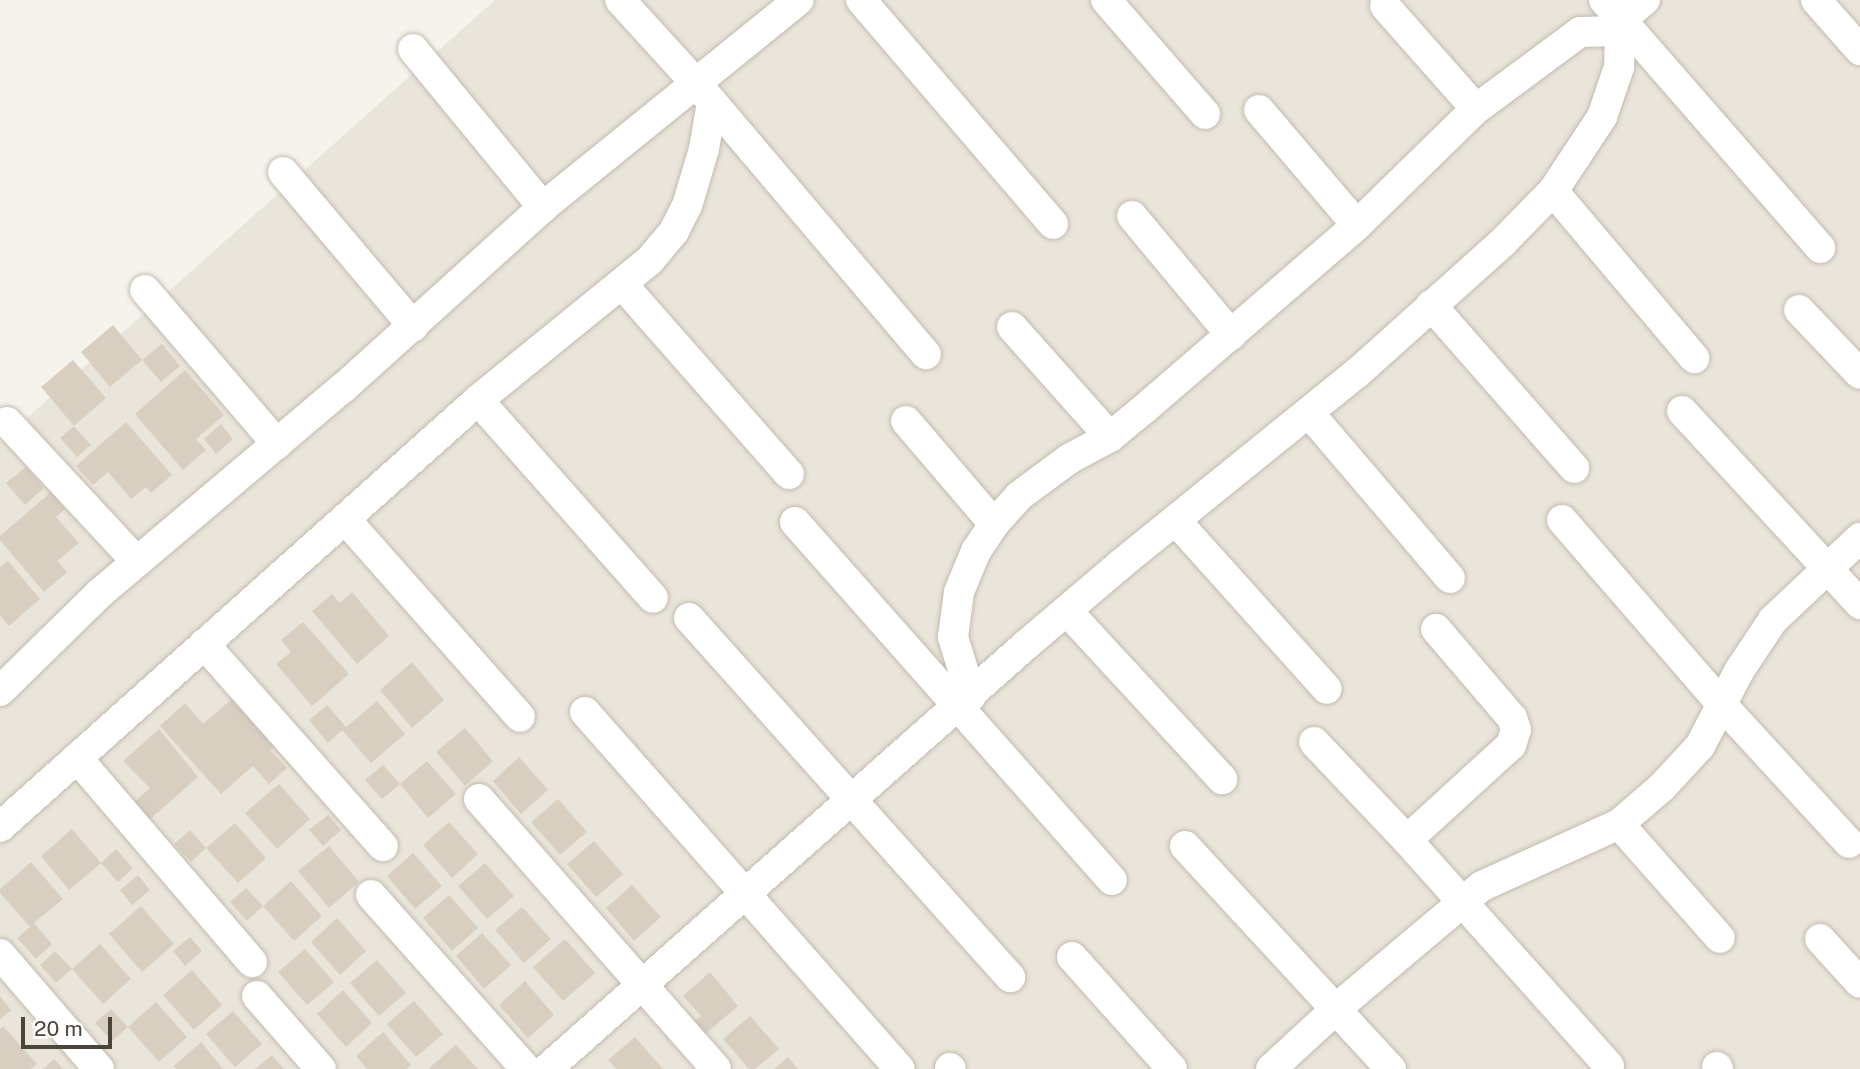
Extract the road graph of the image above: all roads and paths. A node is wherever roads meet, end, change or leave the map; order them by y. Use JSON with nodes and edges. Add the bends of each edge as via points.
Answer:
{"nodes":[{"id":1,"x":621,"y":0,"type":"edge"},
{"id":2,"x":799,"y":0,"type":"edge"},
{"id":3,"x":861,"y":0,"type":"edge"},
{"id":4,"x":1105,"y":0,"type":"edge"},
{"id":5,"x":1645,"y":0,"type":"edge"},
{"id":6,"x":1816,"y":0,"type":"edge"},
{"id":7,"x":1385,"y":6,"type":"dead end"},
{"id":8,"x":1615,"y":17,"type":"edge"},
{"id":9,"x":412,"y":49,"type":"dead end"},
{"id":10,"x":1860,"y":50,"type":"edge"},
{"id":11,"x":704,"y":92,"type":"junction"},
{"id":12,"x":1476,"y":109,"type":"junction"},
{"id":13,"x":1259,"y":110,"type":"dead end"},
{"id":14,"x":1205,"y":114,"type":"dead end"},
{"id":15,"x":283,"y":172,"type":"dead end"},
{"id":16,"x":1553,"y":191,"type":"junction"},
{"id":17,"x":543,"y":207,"type":"junction"},
{"id":18,"x":1132,"y":216,"type":"dead end"},
{"id":19,"x":1053,"y":224,"type":"dead end"},
{"id":20,"x":1357,"y":225,"type":"junction"},
{"id":21,"x":1820,"y":248,"type":"dead end"},
{"id":22,"x":622,"y":284,"type":"junction"},
{"id":23,"x":145,"y":290,"type":"dead end"},
{"id":24,"x":1431,"y":305,"type":"junction"},
{"id":25,"x":1799,"y":310,"type":"dead end"},
{"id":26,"x":413,"y":326,"type":"junction"},
{"id":27,"x":1012,"y":327,"type":"dead end"},
{"id":28,"x":1231,"y":335,"type":"junction"},
{"id":29,"x":926,"y":354,"type":"dead end"},
{"id":30,"x":1694,"y":358,"type":"dead end"},
{"id":31,"x":1860,"y":374,"type":"edge"},
{"id":32,"x":478,"y":400,"type":"junction"},
{"id":33,"x":1682,"y":411,"type":"dead end"},
{"id":34,"x":1309,"y":413,"type":"junction"},
{"id":35,"x":906,"y":421,"type":"dead end"},
{"id":36,"x":7,"y":422,"type":"dead end"},
{"id":37,"x":1110,"y":437,"type":"junction"},
{"id":38,"x":277,"y":444,"type":"junction"},
{"id":39,"x":1574,"y":468,"type":"dead end"},
{"id":40,"x":789,"y":474,"type":"dead end"},
{"id":41,"x":345,"y":519,"type":"junction"},
{"id":42,"x":1562,"y":520,"type":"dead end"},
{"id":43,"x":795,"y":522,"type":"dead end"},
{"id":44,"x":1177,"y":522,"type":"junction"},
{"id":45,"x":994,"y":524,"type":"junction"},
{"id":46,"x":1860,"y":538,"type":"edge"},
{"id":47,"x":137,"y":562,"type":"junction"},
{"id":48,"x":1826,"y":567,"type":"junction"},
{"id":49,"x":1450,"y":578,"type":"dead end"},
{"id":50,"x":653,"y":598,"type":"dead end"},
{"id":51,"x":1860,"y":604,"type":"edge"},
{"id":52,"x":1067,"y":611,"type":"junction"},
{"id":53,"x":689,"y":618,"type":"dead end"},
{"id":54,"x":1436,"y":629,"type":"dead end"},
{"id":55,"x":204,"y":644,"type":"junction"},
{"id":56,"x":3,"y":682,"type":"edge"},
{"id":57,"x":1327,"y":689,"type":"dead end"},
{"id":58,"x":964,"y":701,"type":"junction"},
{"id":59,"x":1723,"y":706,"type":"junction"},
{"id":60,"x":585,"y":712,"type":"dead end"},
{"id":61,"x":520,"y":717,"type":"dead end"},
{"id":62,"x":1314,"y":742,"type":"dead end"},
{"id":63,"x":77,"y":758,"type":"junction"},
{"id":64,"x":1223,"y":779,"type":"dead end"},
{"id":65,"x":479,"y":800,"type":"dead end"},
{"id":66,"x":850,"y":800,"type":"junction"},
{"id":67,"x":1619,"y":824,"type":"junction"},
{"id":68,"x":0,"y":827,"type":"edge"},
{"id":69,"x":1407,"y":840,"type":"junction"},
{"id":70,"x":1849,"y":843,"type":"dead end"},
{"id":71,"x":383,"y":846,"type":"dead end"},
{"id":72,"x":1185,"y":846,"type":"dead end"},
{"id":73,"x":1112,"y":880,"type":"dead end"},
{"id":74,"x":745,"y":894,"type":"junction"},
{"id":75,"x":371,"y":895,"type":"dead end"},
{"id":76,"x":1460,"y":902,"type":"junction"},
{"id":77,"x":1720,"y":938,"type":"dead end"},
{"id":78,"x":1820,"y":939,"type":"dead end"},
{"id":79,"x":0,"y":954,"type":"edge"},
{"id":80,"x":1072,"y":957,"type":"dead end"},
{"id":81,"x":252,"y":962,"type":"dead end"},
{"id":82,"x":1010,"y":977,"type":"dead end"},
{"id":83,"x":1860,"y":983,"type":"edge"},
{"id":84,"x":641,"y":985,"type":"junction"},
{"id":85,"x":257,"y":996,"type":"dead end"},
{"id":86,"x":1337,"y":1009,"type":"junction"},
{"id":87,"x":1609,"y":1066,"type":"dead end"},
{"id":88,"x":99,"y":1069,"type":"edge"},
{"id":89,"x":321,"y":1069,"type":"edge"},
{"id":90,"x":526,"y":1069,"type":"edge"},
{"id":91,"x":547,"y":1069,"type":"edge"},
{"id":92,"x":716,"y":1069,"type":"edge"},
{"id":93,"x":900,"y":1069,"type":"edge"},
{"id":94,"x":1172,"y":1069,"type":"edge"},
{"id":95,"x":1271,"y":1069,"type":"edge"},
{"id":96,"x":1391,"y":1069,"type":"edge"}],
"edges":[{"from":1,"to":11,"type":"street"},
{"from":2,"to":11,"type":"street"},
{"from":3,"to":19,"type":"street"},
{"from":4,"to":14,"type":"street"},
{"from":5,"to":8,"type":"street"},
{"from":6,"to":10,"type":"street"},
{"from":7,"to":12,"type":"street"},
{"from":8,"to":12,"type":"street","via":[[1580,32]]},
{"from":8,"to":16,"type":"street","via":[[1619,67],[1602,117]]},
{"from":8,"to":21,"type":"street"},
{"from":9,"to":17,"type":"street"},
{"from":11,"to":17,"type":"street"},
{"from":11,"to":22,"type":"street","via":[[701,161],[687,206],[650,260]]},
{"from":11,"to":29,"type":"street"},
{"from":12,"to":20,"type":"street"},
{"from":13,"to":20,"type":"street"},
{"from":15,"to":26,"type":"street"},
{"from":16,"to":24,"type":"street"},
{"from":16,"to":30,"type":"street"},
{"from":17,"to":26,"type":"street"},
{"from":18,"to":28,"type":"street"},
{"from":20,"to":28,"type":"street"},
{"from":22,"to":32,"type":"street"},
{"from":22,"to":40,"type":"street"},
{"from":23,"to":38,"type":"street"},
{"from":24,"to":34,"type":"street"},
{"from":24,"to":39,"type":"street"},
{"from":25,"to":31,"type":"street"},
{"from":26,"to":38,"type":"street"},
{"from":27,"to":37,"type":"street"},
{"from":28,"to":37,"type":"street"},
{"from":32,"to":41,"type":"street"},
{"from":32,"to":50,"type":"street"},
{"from":33,"to":48,"type":"street"},
{"from":34,"to":44,"type":"street"},
{"from":34,"to":49,"type":"street"},
{"from":35,"to":45,"type":"street"},
{"from":36,"to":47,"type":"street"},
{"from":37,"to":45,"type":"street","via":[[1045,474]]},
{"from":38,"to":47,"type":"street"},
{"from":41,"to":55,"type":"street"},
{"from":41,"to":61,"type":"street"},
{"from":42,"to":59,"type":"street"},
{"from":43,"to":58,"type":"street"},
{"from":44,"to":52,"type":"street"},
{"from":44,"to":57,"type":"street"},
{"from":45,"to":58,"type":"street","via":[[958,592],[953,637]]},
{"from":46,"to":48,"type":"street"},
{"from":47,"to":56,"type":"street"},
{"from":48,"to":51,"type":"street"},
{"from":48,"to":59,"type":"street","via":[[1754,645]]},
{"from":52,"to":58,"type":"street"},
{"from":52,"to":64,"type":"street"},
{"from":53,"to":66,"type":"street"},
{"from":54,"to":69,"type":"street","via":[[1511,718],[1516,730],[1511,745]]},
{"from":55,"to":63,"type":"street"},
{"from":55,"to":71,"type":"street"},
{"from":58,"to":66,"type":"street"},
{"from":58,"to":73,"type":"street"},
{"from":59,"to":67,"type":"street","via":[[1700,746]]},
{"from":59,"to":70,"type":"street"},
{"from":60,"to":74,"type":"street"},
{"from":62,"to":69,"type":"street"},
{"from":63,"to":68,"type":"street"},
{"from":63,"to":81,"type":"street"},
{"from":65,"to":84,"type":"street"},
{"from":66,"to":74,"type":"street"},
{"from":66,"to":82,"type":"street"},
{"from":67,"to":76,"type":"street","via":[[1503,876]]},
{"from":67,"to":77,"type":"street"},
{"from":69,"to":76,"type":"street"},
{"from":72,"to":86,"type":"street"},
{"from":74,"to":84,"type":"street"},
{"from":74,"to":93,"type":"street"},
{"from":75,"to":90,"type":"street"},
{"from":76,"to":86,"type":"street"},
{"from":76,"to":87,"type":"street"},
{"from":78,"to":83,"type":"street"},
{"from":79,"to":88,"type":"street"},
{"from":80,"to":94,"type":"street"},
{"from":84,"to":91,"type":"street"},
{"from":84,"to":92,"type":"street"},
{"from":85,"to":89,"type":"street"},
{"from":86,"to":95,"type":"street"},
{"from":86,"to":96,"type":"street"}]}
